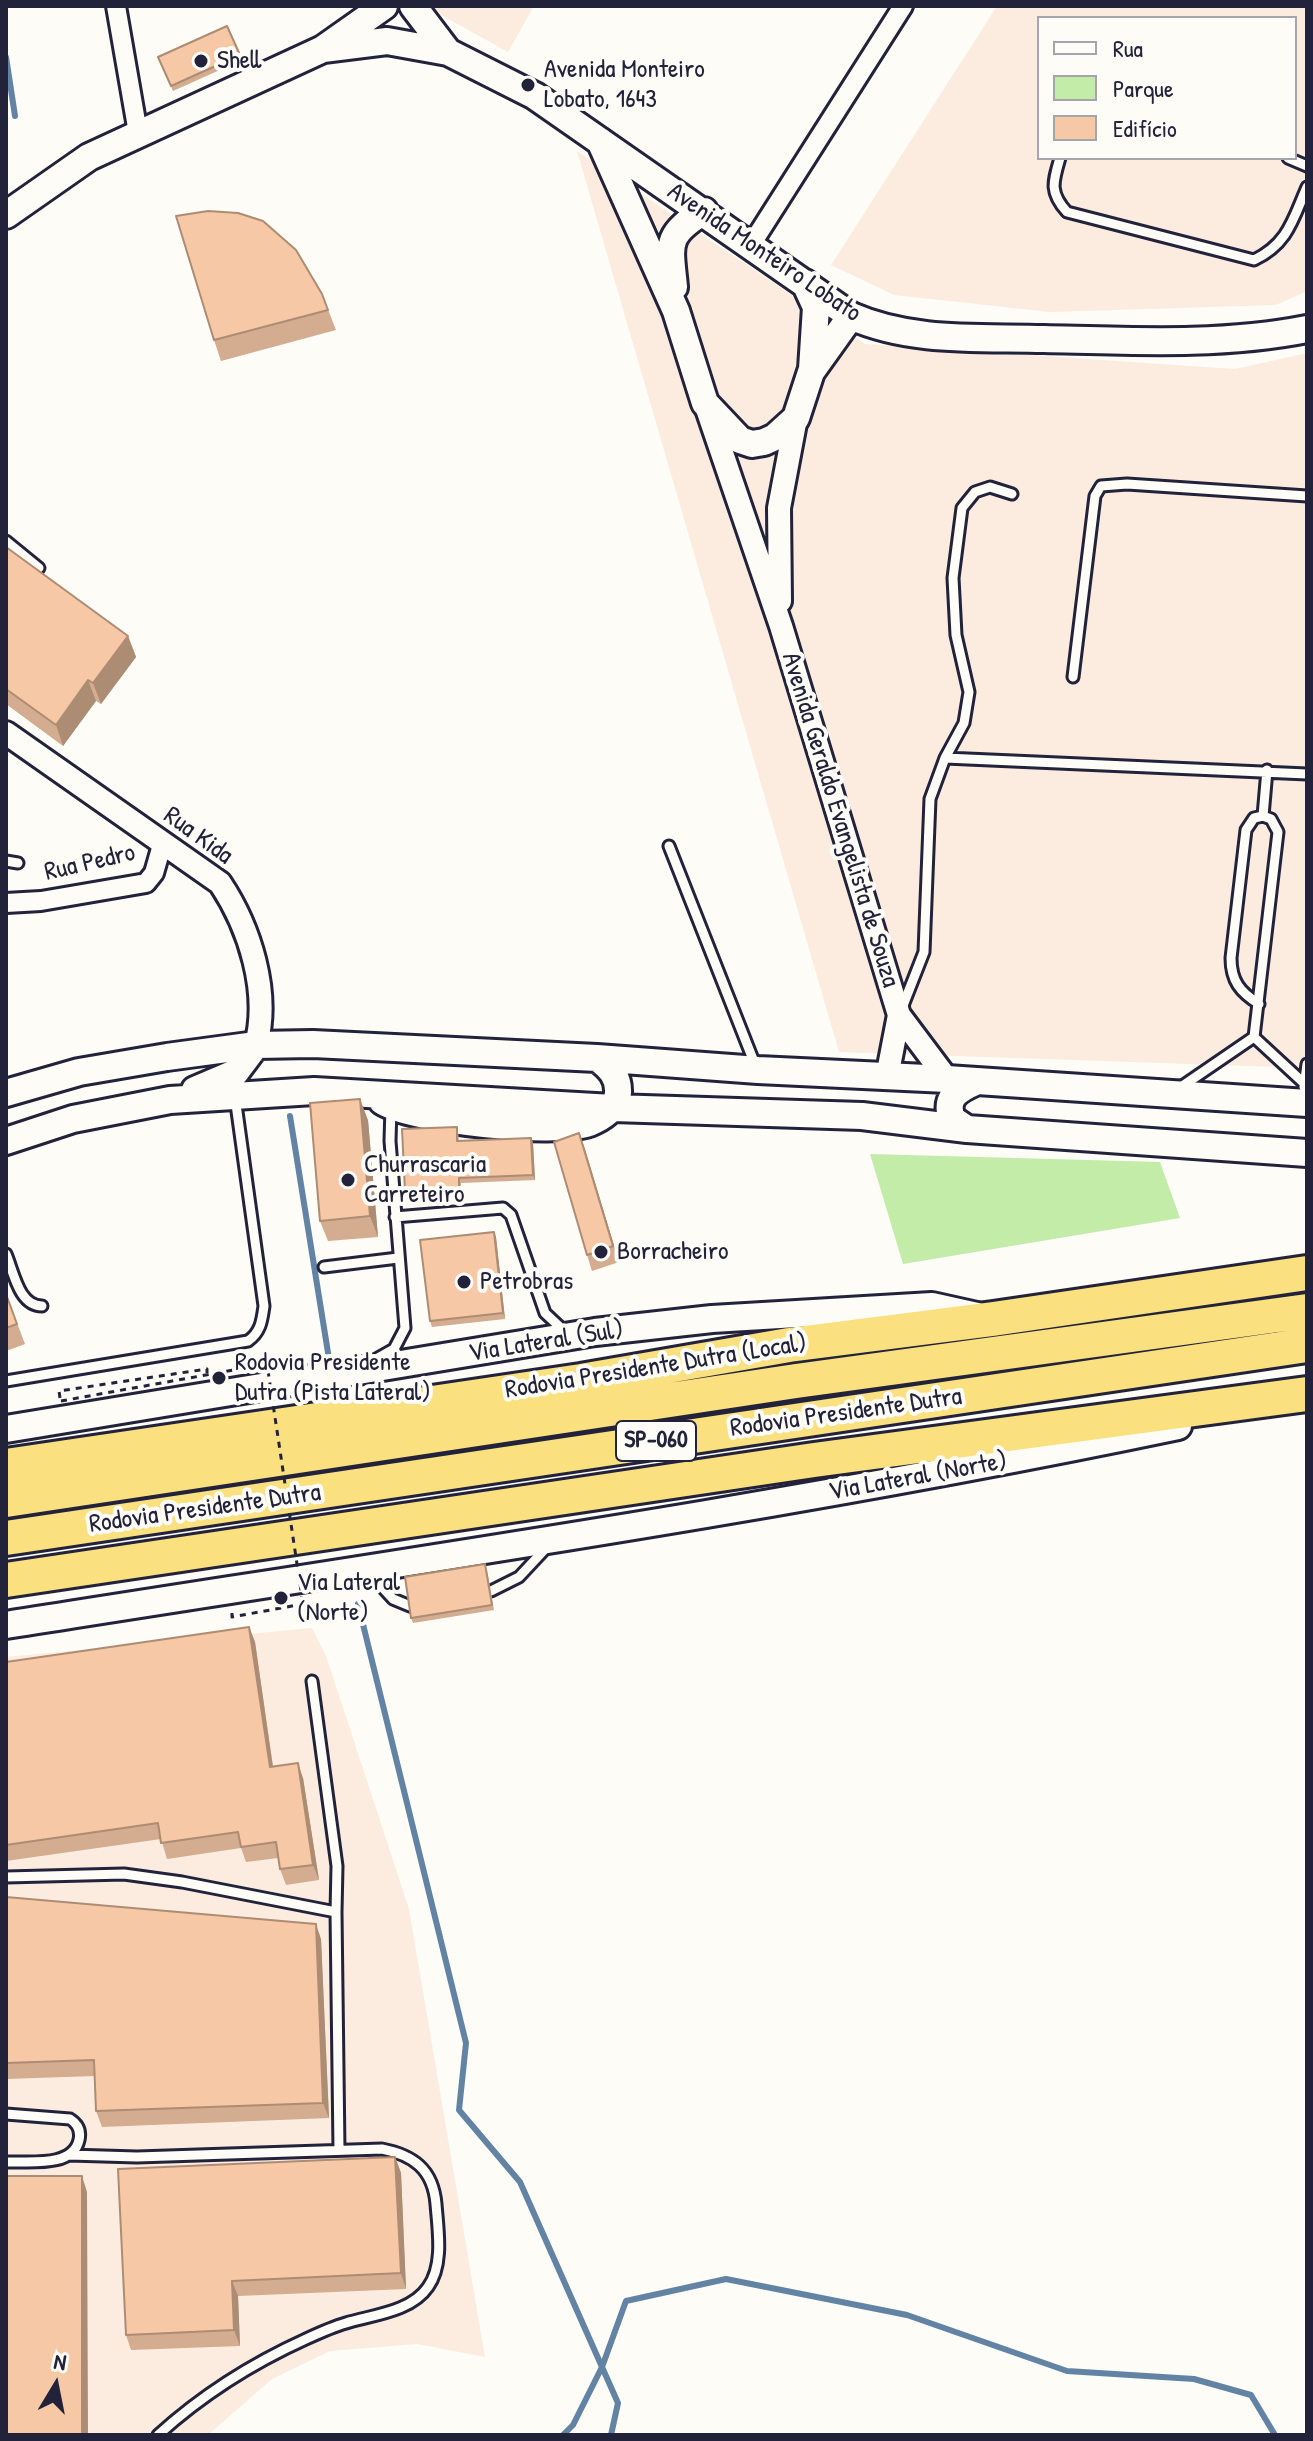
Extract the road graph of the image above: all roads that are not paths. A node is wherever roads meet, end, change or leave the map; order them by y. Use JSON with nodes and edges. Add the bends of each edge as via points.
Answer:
{"nodes":[{"id":1,"x":116,"y":6,"type":"edge"},
{"id":2,"x":413,"y":6,"type":"edge"},
{"id":3,"x":903,"y":6,"type":"edge"},
{"id":4,"x":382,"y":9,"type":"edge"},
{"id":5,"x":323,"y":49,"type":"junction"},
{"id":6,"x":448,"y":52,"type":"junction"},
{"id":7,"x":138,"y":133,"type":"junction"},
{"id":8,"x":600,"y":141,"type":"junction"},
{"id":9,"x":1059,"y":160,"type":"edge"},
{"id":10,"x":1307,"y":187,"type":"edge"},
{"id":11,"x":704,"y":211,"type":"junction"},
{"id":12,"x":6,"y":215,"type":"edge"},
{"id":13,"x":751,"y":245,"type":"junction"},
{"id":14,"x":805,"y":283,"type":"junction"},
{"id":15,"x":676,"y":311,"type":"junction"},
{"id":16,"x":851,"y":316,"type":"junction"},
{"id":17,"x":1307,"y":329,"type":"edge"},
{"id":18,"x":811,"y":372,"type":"junction"},
{"id":19,"x":705,"y":403,"type":"junction"},
{"id":20,"x":796,"y":418,"type":"junction"},
{"id":21,"x":1012,"y":494,"type":"dead end"},
{"id":22,"x":1307,"y":496,"type":"edge"},
{"id":23,"x":6,"y":541,"type":"edge"},
{"id":24,"x":39,"y":568,"type":"edge"},
{"id":25,"x":781,"y":626,"type":"junction"},
{"id":26,"x":1073,"y":677,"type":"dead end"},
{"id":27,"x":6,"y":733,"type":"edge"},
{"id":28,"x":945,"y":758,"type":"junction"},
{"id":29,"x":1267,"y":770,"type":"junction"},
{"id":30,"x":1307,"y":774,"type":"edge"},
{"id":31,"x":1263,"y":816,"type":"junction"},
{"id":32,"x":162,"y":845,"type":"junction"},
{"id":33,"x":669,"y":846,"type":"dead end"},
{"id":34,"x":6,"y":861,"type":"edge"},
{"id":35,"x":18,"y":863,"type":"dead end"},
{"id":36,"x":6,"y":903,"type":"edge"},
{"id":37,"x":1259,"y":1004,"type":"junction"},
{"id":38,"x":899,"y":1015,"type":"junction"},
{"id":39,"x":1254,"y":1037,"type":"junction"},
{"id":40,"x":256,"y":1045,"type":"junction"},
{"id":41,"x":597,"y":1058,"type":"junction"},
{"id":42,"x":1307,"y":1064,"type":"edge"},
{"id":43,"x":758,"y":1070,"type":"junction"},
{"id":44,"x":887,"y":1077,"type":"junction"},
{"id":45,"x":947,"y":1079,"type":"junction"},
{"id":46,"x":975,"y":1082,"type":"junction"},
{"id":47,"x":6,"y":1093,"type":"edge"},
{"id":48,"x":368,"y":1093,"type":"junction"},
{"id":49,"x":1172,"y":1093,"type":"junction"},
{"id":50,"x":234,"y":1094,"type":"junction"},
{"id":51,"x":1305,"y":1094,"type":"edge"},
{"id":52,"x":170,"y":1100,"type":"junction"},
{"id":53,"x":391,"y":1107,"type":"junction"},
{"id":54,"x":613,"y":1108,"type":"junction"},
{"id":55,"x":967,"y":1129,"type":"junction"},
{"id":56,"x":6,"y":1141,"type":"edge"},
{"id":57,"x":1307,"y":1153,"type":"edge"},
{"id":58,"x":395,"y":1217,"type":"junction"},
{"id":59,"x":6,"y":1254,"type":"edge"},
{"id":60,"x":398,"y":1258,"type":"junction"},
{"id":61,"x":324,"y":1267,"type":"dead end"},
{"id":62,"x":1307,"y":1273,"type":"edge"},
{"id":63,"x":42,"y":1306,"type":"dead end"},
{"id":64,"x":1307,"y":1311,"type":"edge"},
{"id":65,"x":993,"y":1319,"type":"junction"},
{"id":66,"x":595,"y":1332,"type":"junction"},
{"id":67,"x":1307,"y":1345,"type":"edge"},
{"id":68,"x":348,"y":1374,"type":"junction"},
{"id":69,"x":6,"y":1381,"type":"edge"},
{"id":70,"x":1307,"y":1396,"type":"edge"},
{"id":71,"x":6,"y":1429,"type":"edge"},
{"id":72,"x":6,"y":1466,"type":"edge"},
{"id":73,"x":6,"y":1500,"type":"edge"},
{"id":74,"x":6,"y":1538,"type":"edge"},
{"id":75,"x":554,"y":1539,"type":"junction"},
{"id":76,"x":359,"y":1569,"type":"junction"},
{"id":77,"x":6,"y":1580,"type":"edge"},
{"id":78,"x":491,"y":1591,"type":"edge"},
{"id":79,"x":410,"y":1606,"type":"edge"},
{"id":80,"x":6,"y":1625,"type":"edge"},
{"id":81,"x":312,"y":1681,"type":"dead end"},
{"id":82,"x":6,"y":1877,"type":"edge"},
{"id":83,"x":336,"y":1912,"type":"junction"},
{"id":84,"x":6,"y":2114,"type":"edge"},
{"id":85,"x":339,"y":2150,"type":"junction"},
{"id":86,"x":69,"y":2155,"type":"junction"},
{"id":87,"x":6,"y":2162,"type":"edge"},
{"id":88,"x":158,"y":2435,"type":"edge"}],
"edges":[{"from":1,"to":7,"type":"street"},
{"from":2,"to":6,"type":"main road","name":"Avenida Monteiro Lobato"},
{"from":3,"to":13,"type":"street"},
{"from":4,"to":5,"type":"main road","name":"Avenida Monteiro Lobato"},
{"from":5,"to":6,"type":"main road","name":"Avenida Monteiro Lobato","via":[[387,41]]},
{"from":5,"to":7,"type":"main road","name":"Avenida Monteiro Lobato"},
{"from":6,"to":8,"type":"main road","name":"Avenida Monteiro Lobato","via":[[535,96]]},
{"from":7,"to":12,"type":"main road","name":"Avenida Monteiro Lobato","via":[[89,157]]},
{"from":8,"to":11,"type":"main road","name":"Avenida Monteiro Lobato"},
{"from":8,"to":15,"type":"main road","name":"Avenida Geraldo Evangelista de Souza"},
{"from":9,"to":10,"type":"lane","via":[[1054,190],[1067,212],[1254,260],[1285,237]]},
{"from":11,"to":13,"type":"main road","name":"Avenida Monteiro Lobato"},
{"from":11,"to":15,"type":"main road","via":[[680,226],[671,245]]},
{"from":13,"to":14,"type":"main road","name":"Avenida Monteiro Lobato"},
{"from":14,"to":16,"type":"main road","name":"Avenida Monteiro Lobato"},
{"from":14,"to":18,"type":"main road","via":[[816,307]]},
{"from":15,"to":19,"type":"main road","name":"Avenida Geraldo Evangelista de Souza"},
{"from":16,"to":17,"type":"main road","name":"Avenida Monteiro Lobato","via":[[917,336],[1146,341],[1265,337]]},
{"from":16,"to":18,"type":"main road","name":"Avenida Geraldo Evangelista de Souza"},
{"from":18,"to":20,"type":"main road","name":"Avenida Geraldo Evangelista de Souza"},
{"from":19,"to":20,"type":"main road","name":"Avenida Geraldo Evangelista de Souza","via":[[731,433],[752,444],[775,437]]},
{"from":19,"to":25,"type":"street","name":"Avenida Geraldo Evangelista de Souza"},
{"from":20,"to":25,"type":"street","name":"Avenida Geraldo Evangelista de Souza","via":[[779,508]]},
{"from":21,"to":28,"type":"lane","via":[[990,487],[975,492],[962,508],[953,578],[956,635],[969,692],[964,723]]},
{"from":22,"to":26,"type":"lane","via":[[1101,486],[1095,496]]},
{"from":23,"to":24,"type":"lane"},
{"from":25,"to":38,"type":"street","name":"Avenida Geraldo Evangelista de Souza"},
{"from":27,"to":32,"type":"street","name":"Rua Kida"},
{"from":28,"to":29,"type":"lane"},
{"from":28,"to":38,"type":"lane","via":[[930,799],[924,952]]},
{"from":29,"to":30,"type":"lane"},
{"from":29,"to":31,"type":"lane"},
{"from":31,"to":37,"type":"lane","via":[[1278,832]]},
{"from":31,"to":37,"type":"lane","via":[[1254,818],[1246,830],[1231,958],[1237,987]]},
{"from":32,"to":36,"type":"street","name":"Rua Pedro","via":[[146,883]]},
{"from":32,"to":40,"type":"street","name":"Rua Kida","via":[[220,883],[231,900],[255,965],[260,1029]]},
{"from":33,"to":43,"type":"lane"},
{"from":34,"to":35,"type":"lane"},
{"from":37,"to":39,"type":"lane"},
{"from":38,"to":44,"type":"street","name":"Avenida Geraldo Evangelista de Souza"},
{"from":38,"to":45,"type":"street","name":"Avenida Geraldo Evangelista de Souza"},
{"from":39,"to":49,"type":"lane"},
{"from":39,"to":51,"type":"lane"},
{"from":40,"to":41,"type":"main road"},
{"from":40,"to":47,"type":"main road","via":[[79,1072]]},
{"from":40,"to":52,"type":"main road","via":[[235,1073]]},
{"from":41,"to":43,"type":"main road"},
{"from":41,"to":54,"type":"main road","via":[[616,1077],[618,1098]]},
{"from":42,"to":51,"type":"lane"},
{"from":43,"to":44,"type":"main road"},
{"from":44,"to":45,"type":"main road"},
{"from":45,"to":46,"type":"main road"},
{"from":46,"to":49,"type":"main road"},
{"from":46,"to":55,"type":"main road","via":[[954,1094],[949,1106],[952,1119]]},
{"from":48,"to":50,"type":"main road"},
{"from":48,"to":53,"type":"main road"},
{"from":48,"to":54,"type":"main road"},
{"from":49,"to":51,"type":"main road"},
{"from":50,"to":52,"type":"main road"},
{"from":50,"to":69,"type":"lane","via":[[264,1306],[254,1337]]},
{"from":52,"to":56,"type":"main road","via":[[73,1119]]},
{"from":53,"to":54,"type":"main road","via":[[444,1120],[563,1127],[589,1123]]},
{"from":53,"to":58,"type":"lane"},
{"from":54,"to":55,"type":"main road","via":[[862,1116]]},
{"from":55,"to":57,"type":"main road"},
{"from":58,"to":60,"type":"lane"},
{"from":58,"to":66,"type":"lane","via":[[503,1208],[511,1215],[545,1313],[561,1328]]},
{"from":59,"to":63,"type":"lane","via":[[24,1299]]},
{"from":60,"to":61,"type":"lane"},
{"from":60,"to":68,"type":"lane","via":[[405,1328],[394,1349]]},
{"from":62,"to":65,"type":"highway","name":"Rodovia Presidente Dutra (Local)"},
{"from":64,"to":73,"type":"highway","name":"Rodovia Presidente Dutra","number":"SP-060","via":[[796,1381]]},
{"from":65,"to":66,"type":"main road","name":"Via Lateral (Sul)","via":[[932,1306]]},
{"from":65,"to":72,"type":"highway","name":"Rodovia Presidente Dutra (Local)","via":[[789,1345]]},
{"from":66,"to":68,"type":"main road","name":"Via Lateral (Sul)"},
{"from":67,"to":74,"type":"highway","name":"Rodovia Presidente Dutra","number":"SP-060"},
{"from":68,"to":71,"type":"main road","name":"Via Lateral (Sul)"},
{"from":70,"to":75,"type":"main road","name":"Via Lateral (Norte)","via":[[1005,1462]]},
{"from":70,"to":77,"type":"highway","name":"Rodovia Presidente Dutra","number":"SP-060","via":[[814,1460]]},
{"from":75,"to":76,"type":"main road","name":"Via Lateral (Norte)"},
{"from":75,"to":78,"type":"lane","via":[[519,1577]]},
{"from":76,"to":79,"type":"lane","via":[[393,1599]]},
{"from":76,"to":80,"type":"main road","name":"Via Lateral (Norte)"},
{"from":81,"to":83,"type":"lane","via":[[337,1866]]},
{"from":82,"to":83,"type":"lane","via":[[124,1874]]},
{"from":83,"to":85,"type":"lane"},
{"from":84,"to":86,"type":"lane","via":[[70,2119],[80,2133],[78,2146]]},
{"from":85,"to":86,"type":"lane"},
{"from":85,"to":88,"type":"lane","via":[[404,2153],[428,2177],[438,2225],[438,2269],[428,2289],[405,2305],[343,2323],[244,2371]]},
{"from":86,"to":87,"type":"lane"}]}
